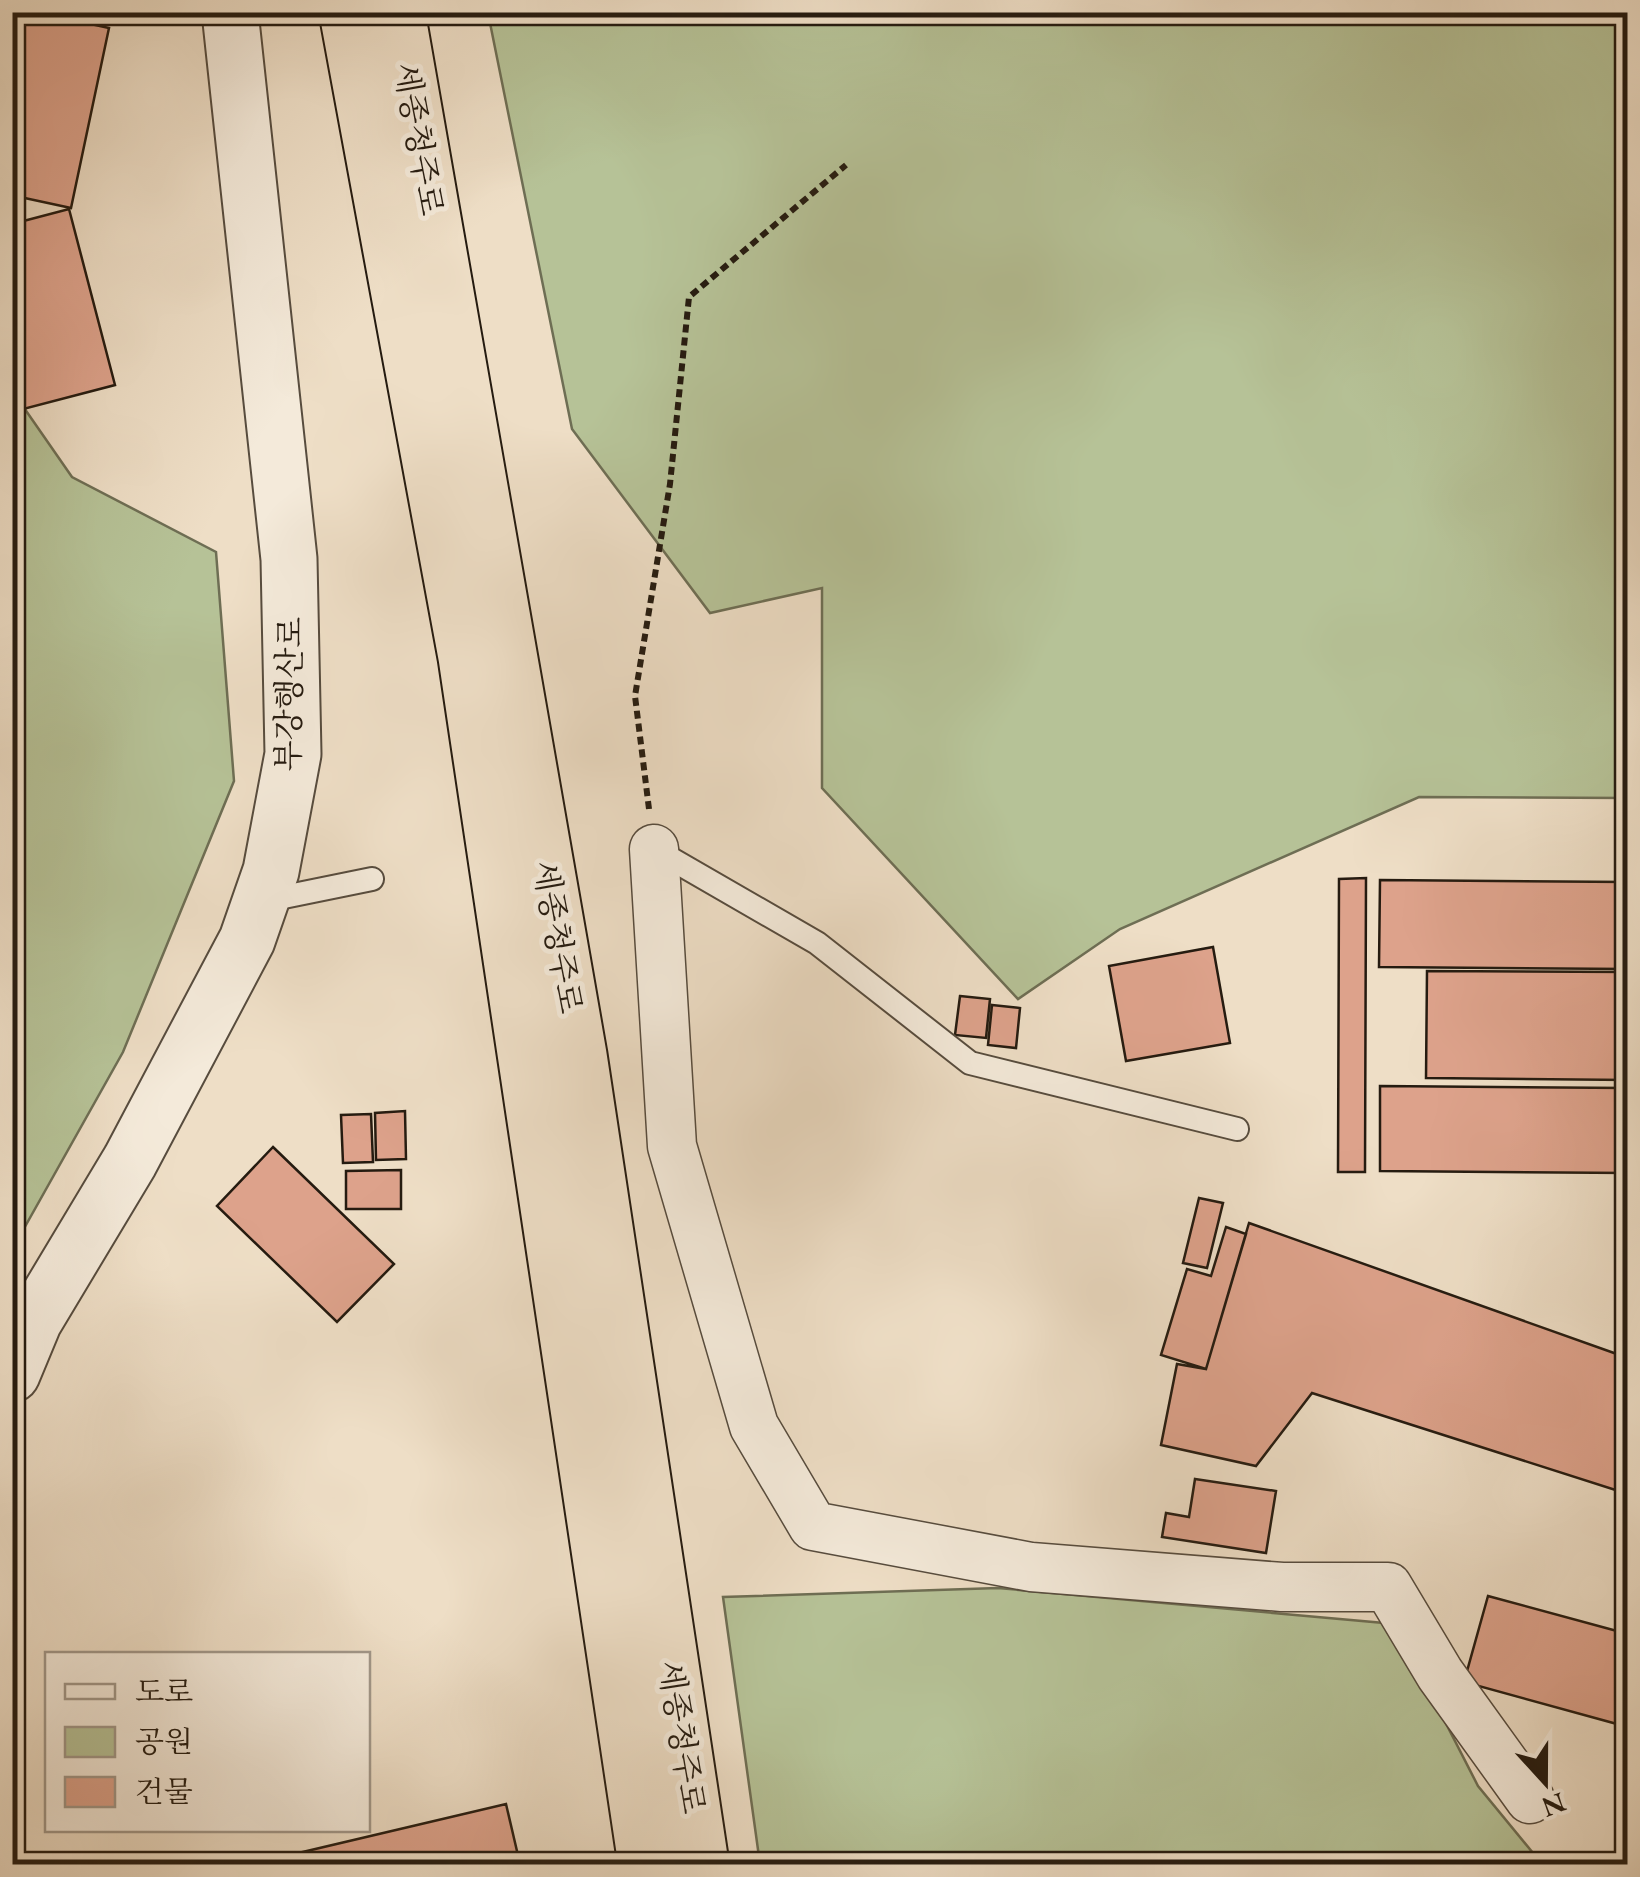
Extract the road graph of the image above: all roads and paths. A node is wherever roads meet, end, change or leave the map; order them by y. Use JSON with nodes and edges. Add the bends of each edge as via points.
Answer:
{"nodes":[{"id":1,"x":230,"y":12,"type":"edge"},
{"id":2,"x":347,"y":12,"type":"edge"},
{"id":3,"x":397,"y":12,"type":"edge"},
{"id":4,"x":846,"y":165,"type":"dead end"},
{"id":5,"x":654,"y":850,"type":"junction"},
{"id":6,"x":372,"y":879,"type":"dead end"},
{"id":7,"x":261,"y":902,"type":"junction"},
{"id":8,"x":1236,"y":1129,"type":"dead end"},
{"id":9,"x":12,"y":1374,"type":"edge"},
{"id":10,"x":1530,"y":1799,"type":"dead end"},
{"id":11,"x":646,"y":1864,"type":"edge"},
{"id":12,"x":702,"y":1864,"type":"edge"}],
"edges":[{"from":1,"to":7,"type":"street","name":"부강행산로","via":[[289,559],[294,754]]},
{"from":2,"to":11,"type":"highway","name":"세종청주로","via":[[466,657]]},
{"from":3,"to":12,"type":"highway","name":"세종청주로","via":[[578,1055]]},
{"from":4,"to":5,"type":"path","via":[[689,296],[670,484],[635,696]]},
{"from":5,"to":8,"type":"lane","via":[[817,943],[970,1063]]},
{"from":5,"to":10,"type":"street","via":[[672,1146],[754,1426],[813,1526],[1031,1566],[1282,1587],[1388,1587],[1440,1674]]},
{"from":6,"to":7,"type":"lane"},
{"from":7,"to":9,"type":"street","name":"부강행산로","via":[[247,940],[130,1161],[34,1321]]}]}
